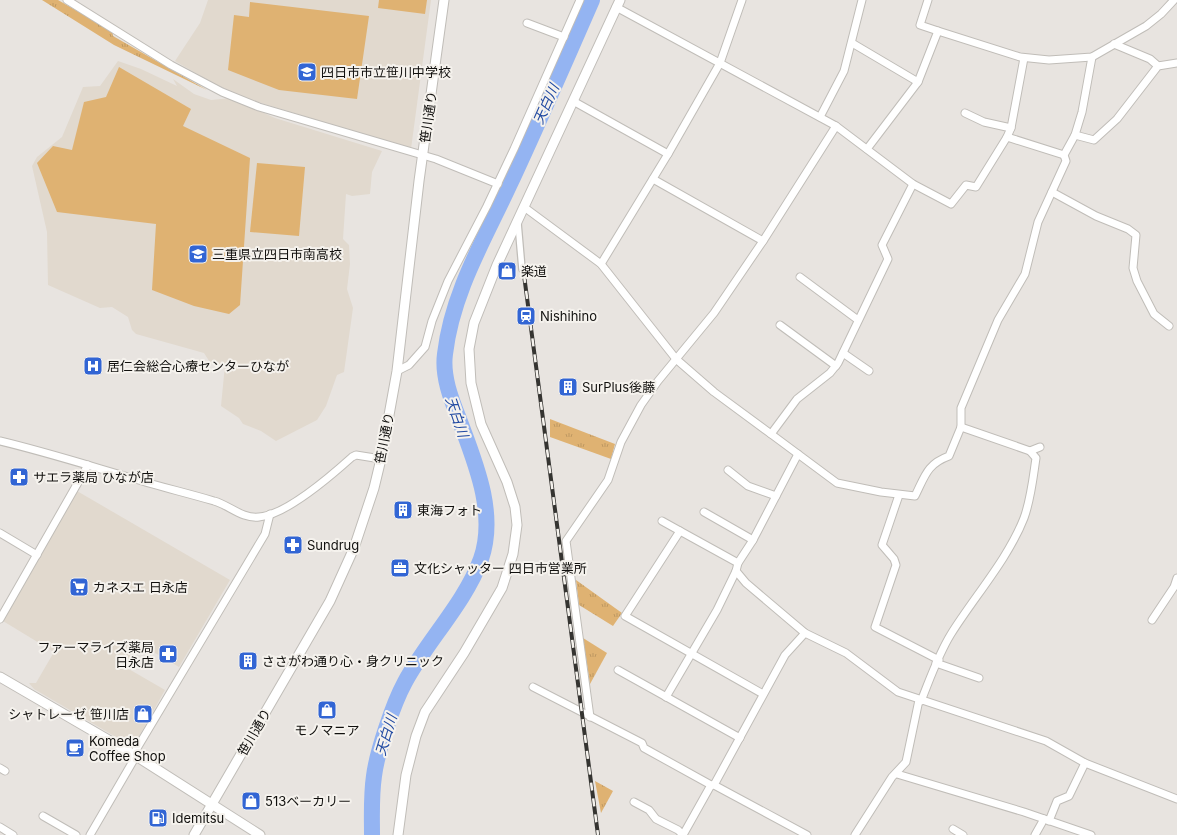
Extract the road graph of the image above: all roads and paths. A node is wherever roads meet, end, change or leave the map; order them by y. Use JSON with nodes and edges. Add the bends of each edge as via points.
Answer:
{"nodes":[{"id":1,"x":67,"y":0,"type":"edge"},
{"id":2,"x":444,"y":0,"type":"edge"},
{"id":3,"x":580,"y":0,"type":"edge"},
{"id":4,"x":742,"y":0,"type":"edge"},
{"id":5,"x":862,"y":0,"type":"edge"},
{"id":6,"x":928,"y":0,"type":"edge"},
{"id":7,"x":1174,"y":0,"type":"edge"},
{"id":8,"x":618,"y":4,"type":"edge"},
{"id":9,"x":527,"y":22,"type":"dead end"},
{"id":10,"x":938,"y":30,"type":"junction"},
{"id":11,"x":564,"y":37,"type":"junction"},
{"id":12,"x":852,"y":43,"type":"junction"},
{"id":13,"x":1114,"y":44,"type":"junction"},
{"id":14,"x":1092,"y":57,"type":"junction"},
{"id":15,"x":1024,"y":58,"type":"junction"},
{"id":16,"x":720,"y":63,"type":"junction"},
{"id":17,"x":1177,"y":63,"type":"edge"},
{"id":18,"x":1158,"y":66,"type":"junction"},
{"id":19,"x":918,"y":82,"type":"junction"},
{"id":20,"x":573,"y":101,"type":"junction"},
{"id":21,"x":965,"y":112,"type":"dead end"},
{"id":22,"x":820,"y":117,"type":"junction"},
{"id":23,"x":836,"y":126,"type":"junction"},
{"id":24,"x":1011,"y":128,"type":"junction"},
{"id":25,"x":1075,"y":135,"type":"junction"},
{"id":26,"x":1007,"y":137,"type":"junction"},
{"id":27,"x":867,"y":149,"type":"junction"},
{"id":28,"x":668,"y":154,"type":"junction"},
{"id":29,"x":1064,"y":155,"type":"junction"},
{"id":30,"x":423,"y":156,"type":"junction"},
{"id":31,"x":653,"y":179,"type":"junction"},
{"id":32,"x":498,"y":184,"type":"junction"},
{"id":33,"x":913,"y":184,"type":"junction"},
{"id":34,"x":1052,"y":192,"type":"junction"},
{"id":35,"x":524,"y":207,"type":"junction"},
{"id":36,"x":518,"y":221,"type":"junction"},
{"id":37,"x":764,"y":241,"type":"junction"},
{"id":38,"x":601,"y":264,"type":"junction"},
{"id":39,"x":522,"y":269,"type":"dead end"},
{"id":40,"x":800,"y":278,"type":"dead end"},
{"id":41,"x":858,"y":320,"type":"junction"},
{"id":42,"x":780,"y":325,"type":"dead end"},
{"id":43,"x":1169,"y":326,"type":"dead end"},
{"id":44,"x":843,"y":353,"type":"junction"},
{"id":45,"x":676,"y":359,"type":"junction"},
{"id":46,"x":836,"y":366,"type":"junction"},
{"id":47,"x":397,"y":371,"type":"junction"},
{"id":48,"x":870,"y":371,"type":"dead end"},
{"id":49,"x":961,"y":427,"type":"junction"},
{"id":50,"x":771,"y":434,"type":"junction"},
{"id":51,"x":0,"y":442,"type":"edge"},
{"id":52,"x":1040,"y":447,"type":"dead end"},
{"id":53,"x":1030,"y":451,"type":"junction"},
{"id":54,"x":798,"y":454,"type":"junction"},
{"id":55,"x":381,"y":459,"type":"junction"},
{"id":56,"x":88,"y":465,"type":"junction"},
{"id":57,"x":728,"y":470,"type":"dead end"},
{"id":58,"x":899,"y":495,"type":"junction"},
{"id":59,"x":776,"y":496,"type":"junction"},
{"id":60,"x":704,"y":512,"type":"dead end"},
{"id":61,"x":270,"y":514,"type":"junction"},
{"id":62,"x":662,"y":521,"type":"dead end"},
{"id":63,"x":680,"y":531,"type":"junction"},
{"id":64,"x":0,"y":533,"type":"edge"},
{"id":65,"x":753,"y":540,"type":"junction"},
{"id":66,"x":37,"y":554,"type":"junction"},
{"id":67,"x":738,"y":563,"type":"junction"},
{"id":68,"x":736,"y":571,"type":"junction"},
{"id":69,"x":1177,"y":578,"type":"edge"},
{"id":70,"x":0,"y":619,"type":"edge"},
{"id":71,"x":1152,"y":620,"type":"dead end"},
{"id":72,"x":805,"y":633,"type":"junction"},
{"id":73,"x":691,"y":654,"type":"junction"},
{"id":74,"x":937,"y":662,"type":"junction"},
{"id":75,"x":618,"y":670,"type":"dead end"},
{"id":76,"x":0,"y":677,"type":"edge"},
{"id":77,"x":979,"y":678,"type":"dead end"},
{"id":78,"x":533,"y":687,"type":"dead end"},
{"id":79,"x":763,"y":694,"type":"junction"},
{"id":80,"x":666,"y":697,"type":"junction"},
{"id":81,"x":920,"y":701,"type":"junction"},
{"id":82,"x":590,"y":717,"type":"junction"},
{"id":83,"x":740,"y":738,"type":"junction"},
{"id":84,"x":135,"y":755,"type":"junction"},
{"id":85,"x":1085,"y":763,"type":"junction"},
{"id":86,"x":897,"y":774,"type":"junction"},
{"id":87,"x":712,"y":785,"type":"junction"},
{"id":88,"x":1177,"y":799,"type":"edge"},
{"id":89,"x":634,"y":802,"type":"dead end"},
{"id":90,"x":212,"y":804,"type":"junction"},
{"id":91,"x":43,"y":816,"type":"dead end"},
{"id":92,"x":1047,"y":820,"type":"junction"},
{"id":93,"x":0,"y":827,"type":"edge"},
{"id":94,"x":953,"y":829,"type":"dead end"},
{"id":95,"x":14,"y":835,"type":"edge"},
{"id":96,"x":76,"y":835,"type":"edge"},
{"id":97,"x":90,"y":835,"type":"edge"},
{"id":98,"x":194,"y":835,"type":"edge"},
{"id":99,"x":260,"y":835,"type":"edge"},
{"id":100,"x":398,"y":835,"type":"edge"},
{"id":101,"x":683,"y":835,"type":"edge"},
{"id":102,"x":807,"y":835,"type":"edge"},
{"id":103,"x":855,"y":835,"type":"edge"},
{"id":104,"x":964,"y":835,"type":"edge"},
{"id":105,"x":1035,"y":835,"type":"edge"},
{"id":106,"x":1091,"y":835,"type":"edge"}],
"edges":[{"from":1,"to":30,"type":"street","via":[[222,92],[259,107]]},
{"from":2,"to":30,"type":"street","name":"笹川通り"},
{"from":3,"to":11,"type":"street"},
{"from":4,"to":16,"type":"street"},
{"from":5,"to":12,"type":"street"},
{"from":6,"to":10,"type":"street","via":[[920,25]]},
{"from":7,"to":13,"type":"street","via":[[1146,26]]},
{"from":8,"to":16,"type":"street"},
{"from":8,"to":20,"type":"street"},
{"from":9,"to":11,"type":"street"},
{"from":10,"to":15,"type":"street"},
{"from":10,"to":19,"type":"street"},
{"from":11,"to":32,"type":"street"},
{"from":12,"to":19,"type":"street"},
{"from":12,"to":22,"type":"street","via":[[844,71]]},
{"from":13,"to":14,"type":"street"},
{"from":13,"to":18,"type":"street","via":[[1150,59]]},
{"from":14,"to":15,"type":"street","via":[[1049,60]]},
{"from":14,"to":25,"type":"street"},
{"from":15,"to":24,"type":"street"},
{"from":16,"to":22,"type":"street"},
{"from":16,"to":28,"type":"street"},
{"from":17,"to":18,"type":"street"},
{"from":18,"to":25,"type":"street","via":[[1117,119],[1094,140]]},
{"from":19,"to":27,"type":"street"},
{"from":20,"to":28,"type":"street"},
{"from":20,"to":35,"type":"street"},
{"from":21,"to":24,"type":"street","via":[[984,122]]},
{"from":22,"to":23,"type":"street"},
{"from":23,"to":27,"type":"street"},
{"from":23,"to":37,"type":"street"},
{"from":24,"to":26,"type":"street"},
{"from":25,"to":29,"type":"street"},
{"from":26,"to":29,"type":"street"},
{"from":26,"to":33,"type":"street","via":[[976,187],[966,185],[951,204]]},
{"from":27,"to":33,"type":"street"},
{"from":28,"to":31,"type":"street"},
{"from":29,"to":34,"type":"street","via":[[1066,161]]},
{"from":30,"to":32,"type":"street"},
{"from":30,"to":47,"type":"street","name":"笹川通り"},
{"from":31,"to":37,"type":"street"},
{"from":31,"to":38,"type":"street"},
{"from":32,"to":47,"type":"street","via":[[448,281],[425,346],[409,365]]},
{"from":33,"to":41,"type":"street","via":[[882,245],[888,259]]},
{"from":34,"to":43,"type":"street","via":[[1136,234],[1133,268],[1137,281],[1154,314]]},
{"from":34,"to":49,"type":"street","via":[[1038,222],[1025,274],[998,320],[961,408]]},
{"from":35,"to":36,"type":"street"},
{"from":35,"to":38,"type":"street"},
{"from":36,"to":39,"type":"street"},
{"from":36,"to":100,"type":"street","via":[[474,323],[469,349],[472,383],[480,419],[508,482],[515,506],[517,525],[513,554],[502,588],[464,653],[425,712],[406,775]]},
{"from":37,"to":45,"type":"street","via":[[714,313]]},
{"from":38,"to":45,"type":"street"},
{"from":40,"to":41,"type":"street"},
{"from":41,"to":44,"type":"street"},
{"from":42,"to":46,"type":"street"},
{"from":44,"to":46,"type":"street"},
{"from":44,"to":48,"type":"street"},
{"from":45,"to":50,"type":"street","via":[[714,392]]},
{"from":45,"to":82,"type":"street","via":[[641,405],[621,442],[608,480],[566,541]]},
{"from":46,"to":50,"type":"street","via":[[830,374],[797,399]]},
{"from":47,"to":55,"type":"street","name":"笹川通り"},
{"from":49,"to":53,"type":"street"},
{"from":49,"to":58,"type":"street","via":[[949,456],[931,465],[915,496]]},
{"from":50,"to":54,"type":"street"},
{"from":51,"to":56,"type":"street"},
{"from":52,"to":53,"type":"street"},
{"from":53,"to":74,"type":"street","via":[[1036,458],[1024,518]]},
{"from":54,"to":58,"type":"street","via":[[837,483]]},
{"from":54,"to":59,"type":"street"},
{"from":55,"to":61,"type":"street","via":[[356,455],[314,488]]},
{"from":55,"to":90,"type":"street","name":"笹川通り","via":[[356,542],[330,601]]},
{"from":56,"to":61,"type":"street","via":[[221,503],[242,515],[258,518]]},
{"from":56,"to":66,"type":"street"},
{"from":57,"to":59,"type":"street","via":[[748,486]]},
{"from":58,"to":74,"type":"street","via":[[882,545],[894,558],[896,565],[875,627]]},
{"from":59,"to":65,"type":"street"},
{"from":60,"to":65,"type":"street"},
{"from":61,"to":84,"type":"street","via":[[264,534]]},
{"from":62,"to":63,"type":"street"},
{"from":63,"to":67,"type":"street"},
{"from":63,"to":73,"type":"street","via":[[625,616]]},
{"from":64,"to":66,"type":"street"},
{"from":65,"to":67,"type":"street"},
{"from":66,"to":70,"type":"street"},
{"from":67,"to":68,"type":"street"},
{"from":68,"to":72,"type":"street","via":[[746,583]]},
{"from":68,"to":73,"type":"street"},
{"from":69,"to":71,"type":"street","via":[[1174,587]]},
{"from":72,"to":79,"type":"street","via":[[785,655]]},
{"from":72,"to":81,"type":"street","via":[[846,653],[889,687]]},
{"from":73,"to":79,"type":"street"},
{"from":73,"to":80,"type":"street"},
{"from":74,"to":77,"type":"street"},
{"from":74,"to":81,"type":"street"},
{"from":75,"to":80,"type":"street"},
{"from":76,"to":84,"type":"street"},
{"from":78,"to":82,"type":"street"},
{"from":79,"to":83,"type":"street"},
{"from":80,"to":83,"type":"street"},
{"from":81,"to":85,"type":"street","via":[[1046,741]]},
{"from":81,"to":86,"type":"street","via":[[906,762]]},
{"from":82,"to":87,"type":"street","via":[[642,743],[644,748]]},
{"from":83,"to":87,"type":"street"},
{"from":84,"to":90,"type":"street"},
{"from":84,"to":97,"type":"street"},
{"from":85,"to":88,"type":"street"},
{"from":85,"to":92,"type":"street","via":[[1069,796],[1057,801]]},
{"from":86,"to":92,"type":"street"},
{"from":86,"to":103,"type":"street","via":[[892,777]]},
{"from":87,"to":101,"type":"street"},
{"from":87,"to":102,"type":"street"},
{"from":89,"to":101,"type":"street"},
{"from":90,"to":98,"type":"street","name":"笹川通り"},
{"from":90,"to":99,"type":"street"},
{"from":91,"to":96,"type":"street"},
{"from":92,"to":105,"type":"street"},
{"from":92,"to":106,"type":"street"},
{"from":93,"to":95,"type":"street"},
{"from":94,"to":104,"type":"street"}]}
